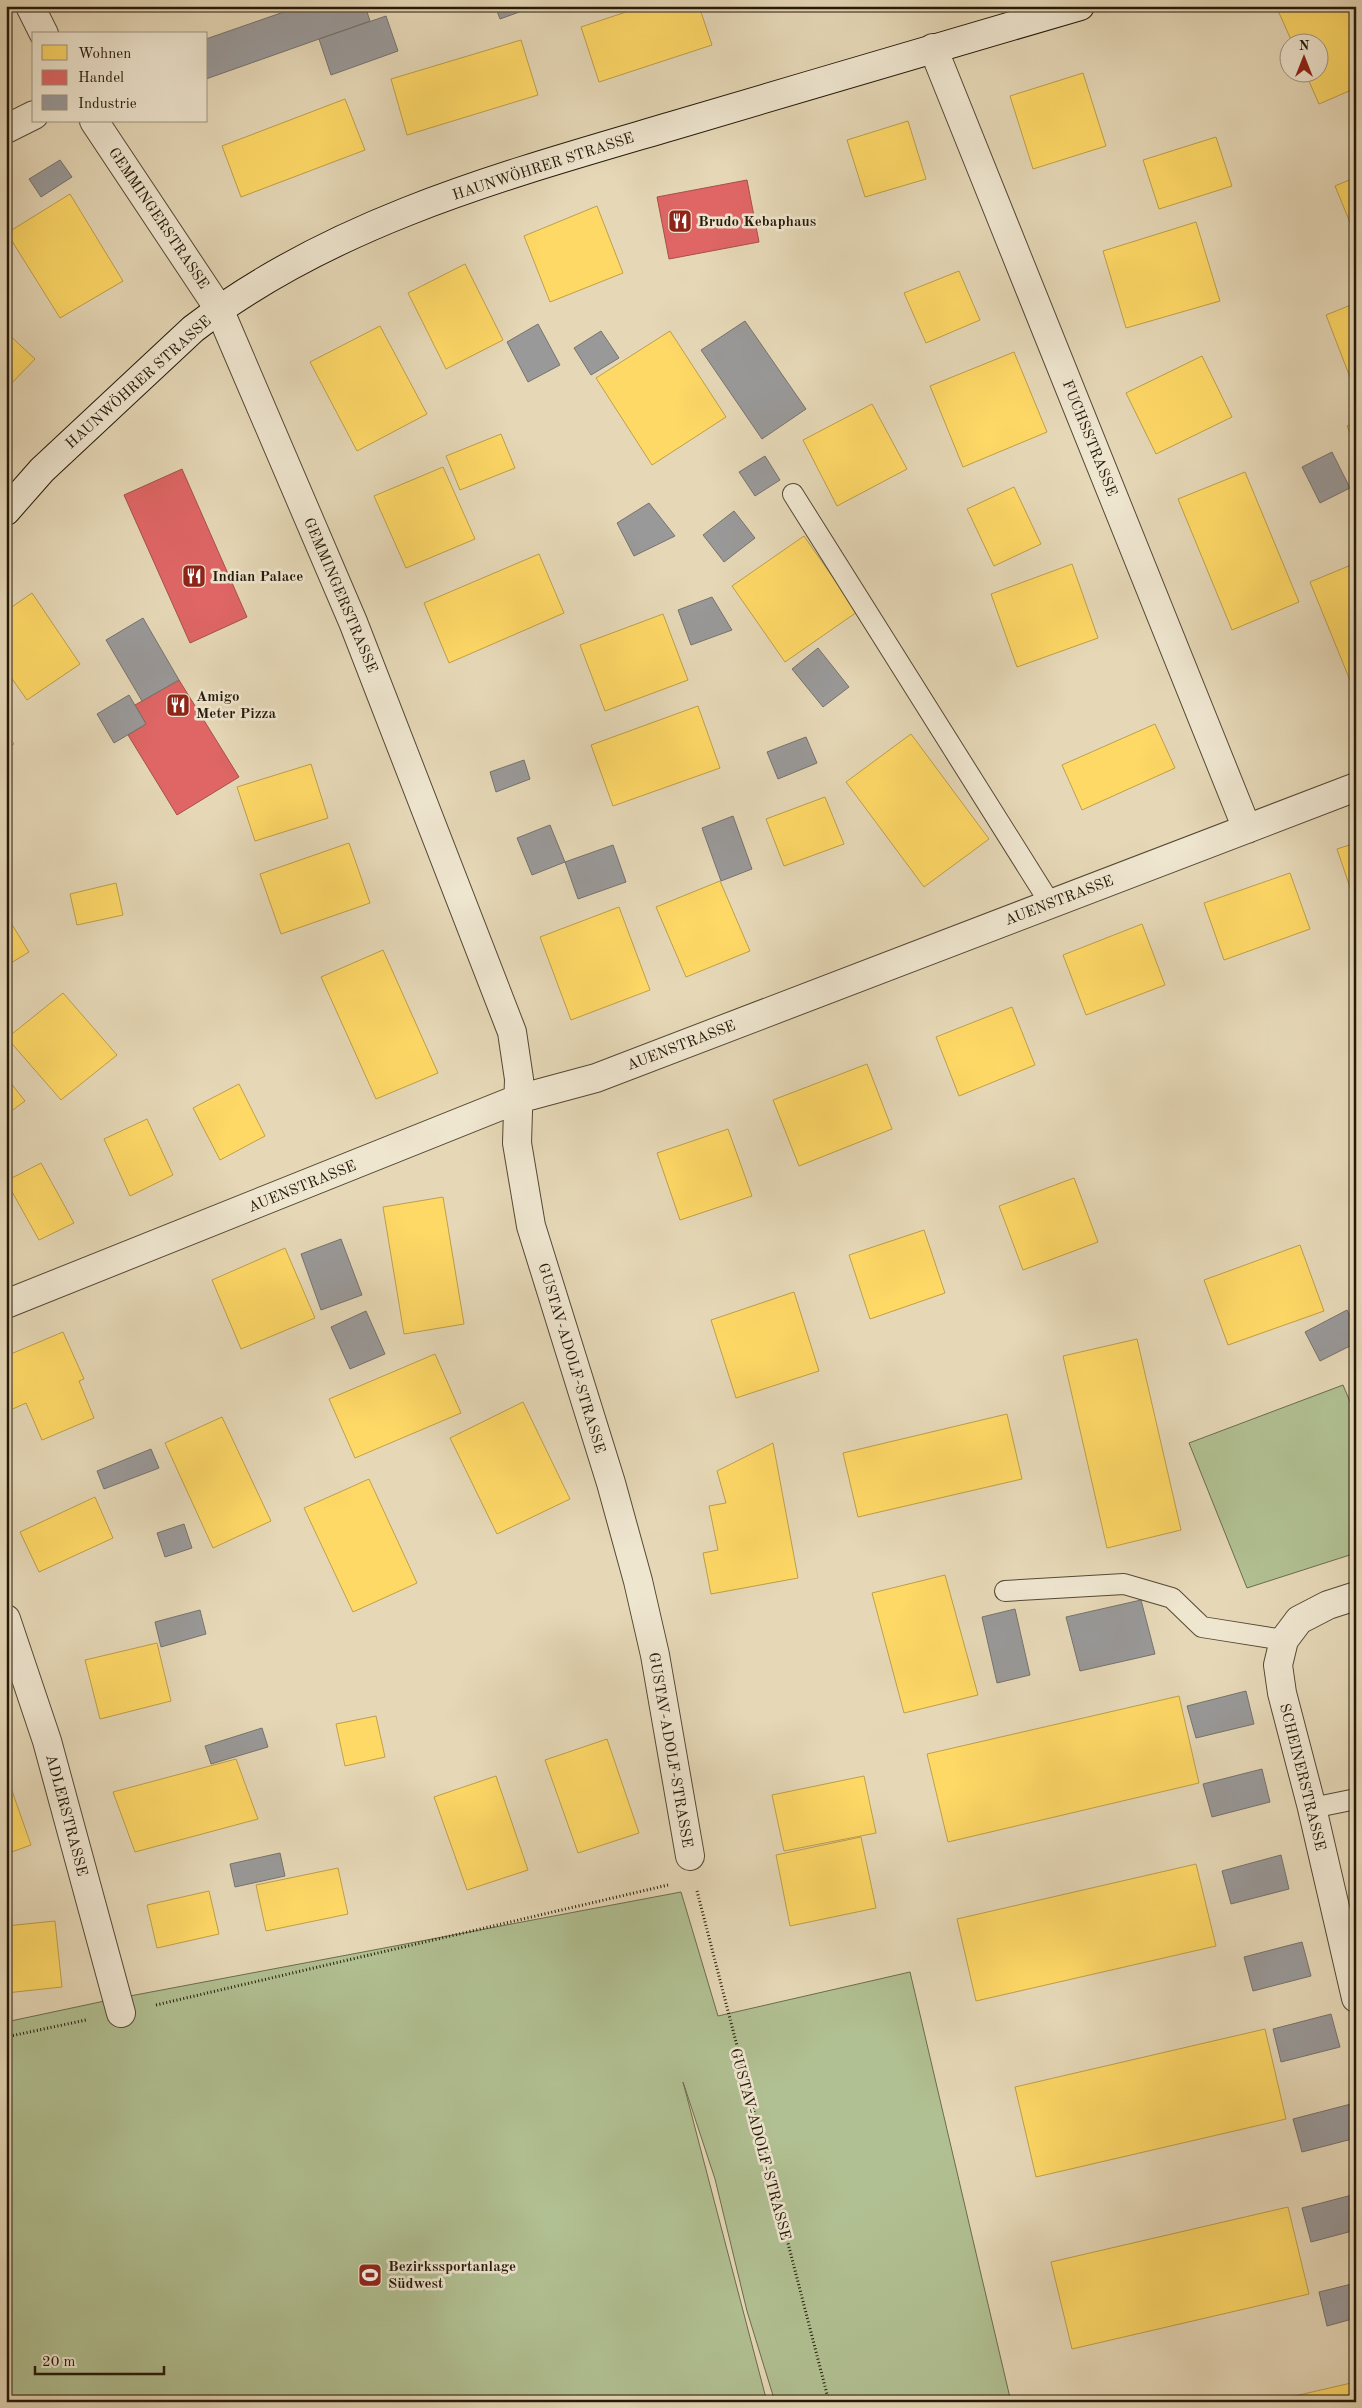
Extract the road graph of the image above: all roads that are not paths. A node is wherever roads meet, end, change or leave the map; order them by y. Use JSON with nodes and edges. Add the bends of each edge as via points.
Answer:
{"nodes":[{"id":1,"x":30,"y":6,"type":"edge"},
{"id":2,"x":1080,"y":6,"type":"edge"},
{"id":3,"x":43,"y":32,"type":"edge"},
{"id":4,"x":933,"y":48,"type":"junction"},
{"id":5,"x":32,"y":116,"type":"edge"},
{"id":6,"x":95,"y":122,"type":"edge"},
{"id":7,"x":6,"y":129,"type":"edge"},
{"id":8,"x":219,"y":309,"type":"junction"},
{"id":9,"x":793,"y":494,"type":"dead end"},
{"id":10,"x":6,"y":511,"type":"edge"},
{"id":11,"x":1356,"y":787,"type":"edge"},
{"id":12,"x":1247,"y":829,"type":"junction"},
{"id":13,"x":1050,"y":903,"type":"junction"},
{"id":14,"x":518,"y":1099,"type":"junction"},
{"id":15,"x":6,"y":1304,"type":"edge"},
{"id":16,"x":1005,"y":1591,"type":"dead end"},
{"id":17,"x":1356,"y":1596,"type":"edge"},
{"id":18,"x":6,"y":1619,"type":"edge"},
{"id":19,"x":1284,"y":1640,"type":"junction"},
{"id":20,"x":1356,"y":1799,"type":"edge"},
{"id":21,"x":1312,"y":1808,"type":"junction"},
{"id":22,"x":692,"y":1867,"type":"road end"},
{"id":23,"x":1350,"y":1948,"type":"edge"},
{"id":24,"x":1356,"y":1998,"type":"edge"},
{"id":25,"x":121,"y":2013,"type":"road end"}],
"edges":[{"from":1,"to":3,"type":"street"},
{"from":2,"to":4,"type":"street","name":"HAUNWÖHRER STRASSE"},
{"from":4,"to":8,"type":"street","name":"HAUNWÖHRER STRASSE","via":[[490,180],[328,244]]},
{"from":4,"to":12,"type":"street","name":"FUCHSSTRASSE"},
{"from":5,"to":7,"type":"street"},
{"from":6,"to":8,"type":"street","name":"GEMMINGERSTRASSE"},
{"from":8,"to":10,"type":"street","name":"HAUNWÖHRER STRASSE","via":[[167,351],[42,470]]},
{"from":8,"to":14,"type":"street","name":"GEMMINGERSTRASSE","via":[[353,622],[512,1032],[519,1079]]},
{"from":9,"to":13,"type":"lane"},
{"from":11,"to":12,"type":"street","name":"AUENSTRASSE"},
{"from":12,"to":13,"type":"street","name":"AUENSTRASSE"},
{"from":13,"to":14,"type":"street","name":"AUENSTRASSE","via":[[596,1078]]},
{"from":14,"to":15,"type":"street","name":"AUENSTRASSE"},
{"from":14,"to":22,"type":"street","name":"GUSTAV-ADOLF-STRASSE","via":[[518,1143],[531,1226],[638,1581],[655,1655]]},
{"from":16,"to":19,"type":"lane","via":[[1124,1584],[1172,1598],[1202,1627]]},
{"from":17,"to":19,"type":"street","name":"SCHEINERSTRASSE","via":[[1328,1605],[1299,1620]]},
{"from":18,"to":25,"type":"street","name":"ADLERSTRASSE","via":[[47,1741]]},
{"from":19,"to":21,"type":"street","name":"SCHEINERSTRASSE","via":[[1278,1665],[1282,1693]]},
{"from":20,"to":21,"type":"lane"},
{"from":21,"to":23,"type":"street","name":"SCHEINERSTRASSE"},
{"from":23,"to":24,"type":"street","name":"SCHEINERSTRASSE"}]}
